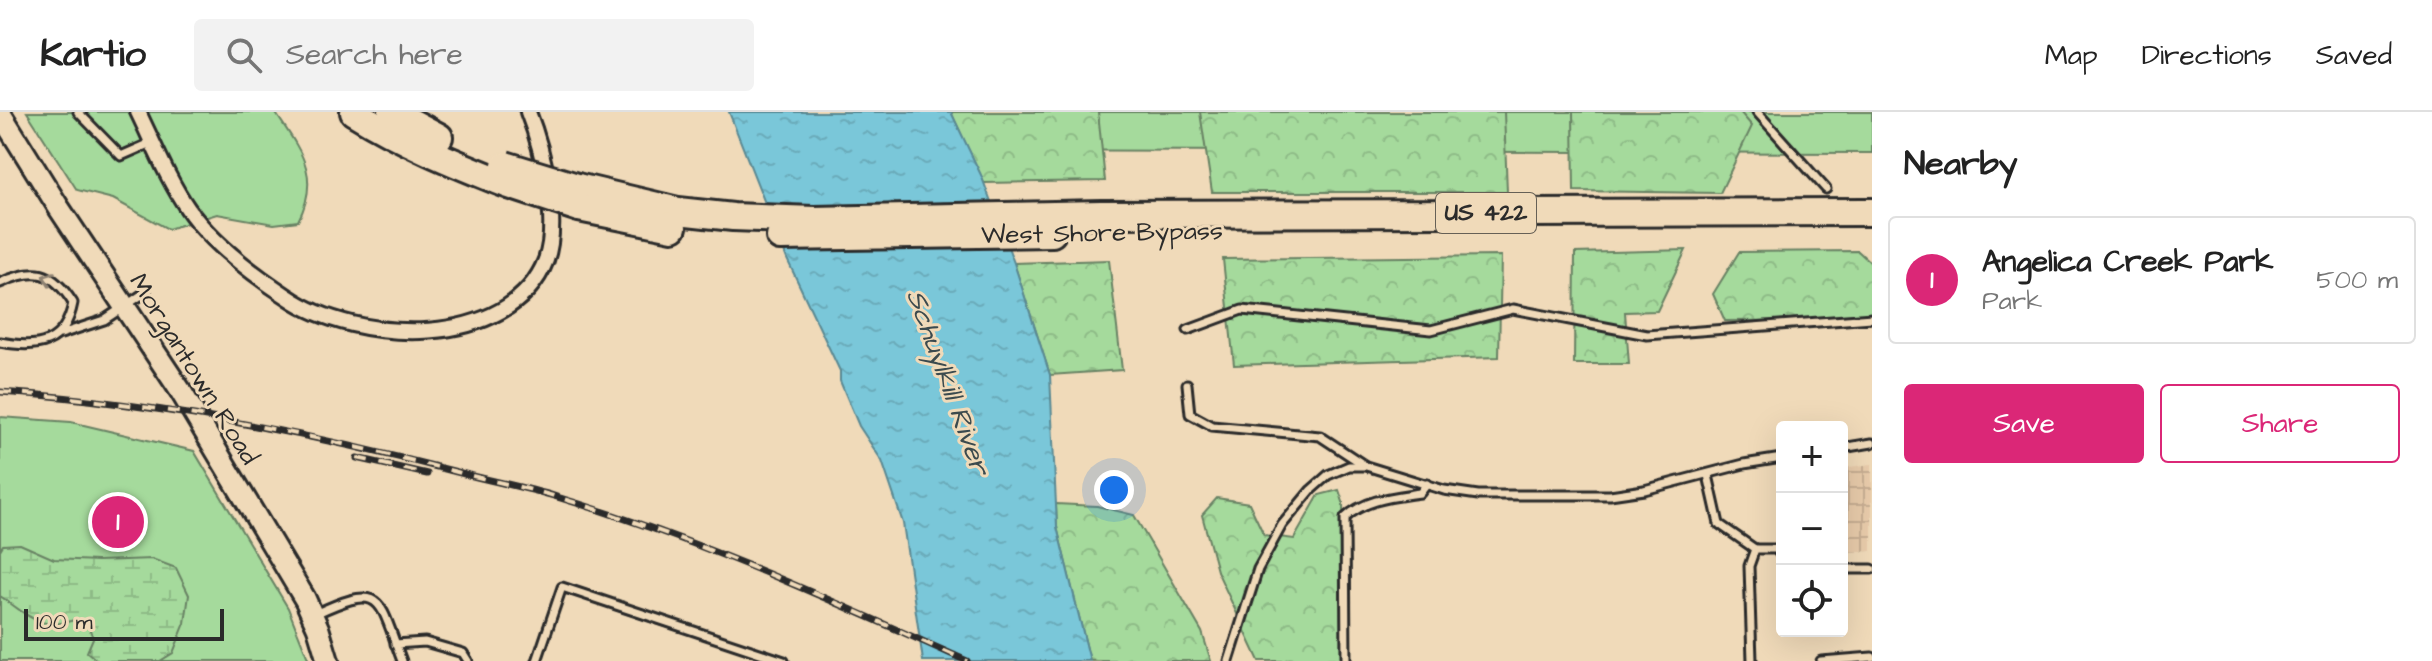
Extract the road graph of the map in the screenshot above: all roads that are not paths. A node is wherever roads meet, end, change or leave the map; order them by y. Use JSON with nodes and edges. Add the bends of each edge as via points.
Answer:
{"nodes":[{"id":1,"x":78,"y":112,"type":"edge"},
{"id":2,"x":138,"y":112,"type":"edge"},
{"id":3,"x":354,"y":112,"type":"edge"},
{"id":4,"x":392,"y":112,"type":"edge"},
{"id":5,"x":528,"y":112,"type":"edge"},
{"id":6,"x":1757,"y":112,"type":"edge"},
{"id":7,"x":0,"y":113,"type":"edge"},
{"id":8,"x":153,"y":142,"type":"junction"},
{"id":9,"x":507,"y":175,"type":"junction"},
{"id":10,"x":1826,"y":189,"type":"dead end"},
{"id":11,"x":1872,"y":212,"type":"edge"},
{"id":12,"x":1104,"y":223,"type":"junction"},
{"id":13,"x":1872,"y":229,"type":"edge"},
{"id":14,"x":0,"y":283,"type":"edge"},
{"id":15,"x":146,"y":292,"type":"dead end"},
{"id":16,"x":124,"y":306,"type":"junction"},
{"id":17,"x":1872,"y":318,"type":"edge"},
{"id":18,"x":1188,"y":330,"type":"dead end"},
{"id":19,"x":58,"y":335,"type":"junction"},
{"id":20,"x":0,"y":342,"type":"edge"},
{"id":21,"x":1187,"y":384,"type":"dead end"},
{"id":22,"x":1872,"y":443,"type":"edge"},
{"id":23,"x":1848,"y":447,"type":"edge"},
{"id":24,"x":1776,"y":459,"type":"edge"},
{"id":25,"x":1366,"y":466,"type":"junction"},
{"id":26,"x":1708,"y":475,"type":"junction"},
{"id":27,"x":1427,"y":484,"type":"junction"},
{"id":28,"x":1755,"y":549,"type":"junction"},
{"id":29,"x":1776,"y":549,"type":"edge"},
{"id":30,"x":1848,"y":569,"type":"edge"},
{"id":31,"x":1872,"y":569,"type":"edge"},
{"id":32,"x":313,"y":615,"type":"junction"},
{"id":33,"x":395,"y":644,"type":"junction"},
{"id":34,"x":1872,"y":657,"type":"edge"},
{"id":35,"x":328,"y":661,"type":"edge"},
{"id":36,"x":402,"y":661,"type":"edge"},
{"id":37,"x":468,"y":661,"type":"edge"},
{"id":38,"x":537,"y":661,"type":"edge"},
{"id":39,"x":784,"y":661,"type":"edge"},
{"id":40,"x":1229,"y":661,"type":"edge"},
{"id":41,"x":1346,"y":661,"type":"edge"},
{"id":42,"x":1752,"y":661,"type":"edge"},
{"id":43,"x":1821,"y":661,"type":"edge"}],
"edges":[{"from":1,"to":8,"type":"lane","via":[[121,156]]},
{"from":2,"to":8,"type":"street"},
{"from":3,"to":9,"type":"highway","name":"West Shore Bypass","number":"US 422","via":[[430,152]]},
{"from":4,"to":9,"type":"highway","name":"West Shore Bypass","number":"US 422"},
{"from":5,"to":8,"type":"street","via":[[541,144],[552,236],[534,281],[515,303],[481,320],[406,332],[329,319],[290,299],[189,211]]},
{"from":6,"to":10,"type":"lane"},
{"from":7,"to":16,"type":"main road","name":"Morgantown Road"},
{"from":9,"to":12,"type":"highway","name":"West Shore Bypass","number":"US 422","bridge":true,"via":[[578,198],[682,220]]},
{"from":11,"to":12,"type":"highway","name":"West Shore Bypass","number":"US 422"},
{"from":12,"to":13,"type":"highway","name":"West Shore Bypass","number":"US 422"},
{"from":19,"to":14,"type":"lane","one_way":true,"via":[[69,321],[73,303],[60,283],[41,273]]},
{"from":15,"to":16,"type":"lane"},
{"from":16,"to":19,"type":"lane","via":[[104,320]]},
{"from":16,"to":32,"type":"main road","name":"Morgantown Road"},
{"from":17,"to":18,"type":"lane","via":[[1647,335],[1513,309],[1431,330],[1242,310]]},
{"from":19,"to":20,"type":"lane","via":[[45,343]]},
{"from":21,"to":25,"type":"lane","via":[[1190,414],[1212,426],[1320,436]]},
{"from":22,"to":23,"type":"lane"},
{"from":24,"to":26,"type":"lane"},
{"from":25,"to":27,"type":"lane"},
{"from":25,"to":40,"type":"lane","via":[[1328,475],[1282,525],[1258,569]]},
{"from":26,"to":27,"type":"lane","via":[[1610,495],[1478,495]]},
{"from":26,"to":28,"type":"lane","via":[[1719,524]]},
{"from":27,"to":41,"type":"lane","via":[[1420,493],[1357,507],[1345,518]]},
{"from":28,"to":29,"type":"lane"},
{"from":28,"to":42,"type":"lane","via":[[1749,566]]},
{"from":30,"to":31,"type":"lane"},
{"from":32,"to":33,"type":"lane","via":[[352,598],[368,597],[380,605]]},
{"from":32,"to":35,"type":"main road","name":"Morgantown Road"},
{"from":33,"to":36,"type":"lane"},
{"from":33,"to":37,"type":"lane","via":[[425,642],[463,653]]},
{"from":34,"to":43,"type":"lane"},
{"from":38,"to":39,"type":"lane","via":[[562,587]]}]}
